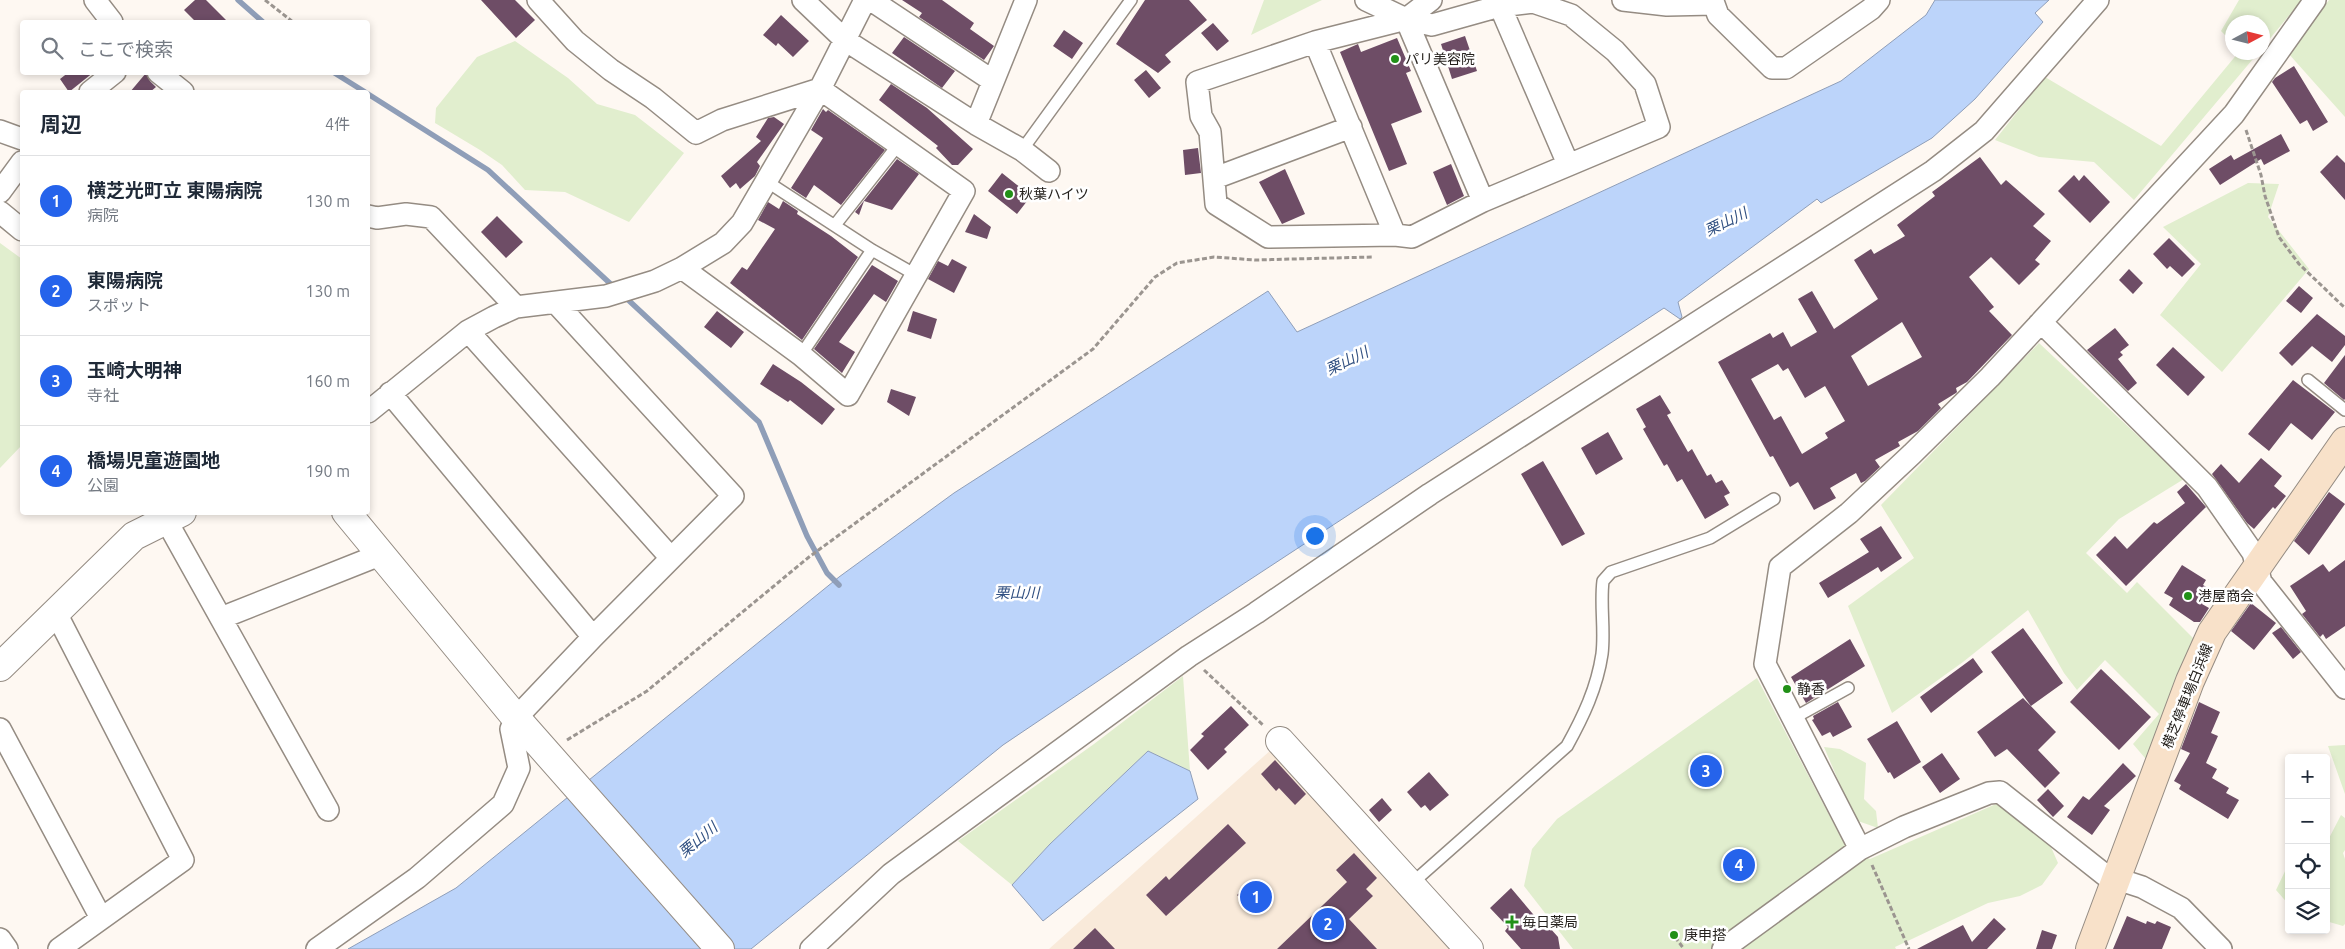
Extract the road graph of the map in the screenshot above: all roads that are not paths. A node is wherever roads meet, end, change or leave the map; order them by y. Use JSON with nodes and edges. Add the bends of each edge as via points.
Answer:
{"nodes":[{"id":1,"x":95,"y":0,"type":"edge"},
{"id":2,"x":538,"y":0,"type":"edge"},
{"id":3,"x":803,"y":0,"type":"edge"},
{"id":4,"x":866,"y":0,"type":"edge"},
{"id":5,"x":870,"y":0,"type":"edge"},
{"id":6,"x":1026,"y":0,"type":"edge"},
{"id":7,"x":1131,"y":0,"type":"edge"},
{"id":8,"x":1431,"y":0,"type":"edge"},
{"id":9,"x":1623,"y":0,"type":"edge"},
{"id":10,"x":1879,"y":0,"type":"edge"},
{"id":11,"x":2098,"y":0,"type":"edge"},
{"id":12,"x":2315,"y":0,"type":"edge"},
{"id":13,"x":1723,"y":2,"type":"edge"},
{"id":14,"x":1668,"y":3,"type":"edge"},
{"id":15,"x":1375,"y":4,"type":"edge"},
{"id":16,"x":1500,"y":6,"type":"junction"},
{"id":17,"x":1574,"y":8,"type":"edge"},
{"id":18,"x":1407,"y":10,"type":"edge"},
{"id":19,"x":110,"y":20,"type":"edge"},
{"id":20,"x":844,"y":40,"type":"junction"},
{"id":21,"x":1315,"y":42,"type":"junction"},
{"id":22,"x":111,"y":75,"type":"edge"},
{"id":23,"x":162,"y":75,"type":"edge"},
{"id":24,"x":994,"y":80,"type":"junction"},
{"id":25,"x":820,"y":89,"type":"junction"},
{"id":26,"x":92,"y":90,"type":"edge"},
{"id":27,"x":180,"y":90,"type":"edge"},
{"id":28,"x":976,"y":124,"type":"junction"},
{"id":29,"x":1351,"y":127,"type":"junction"},
{"id":30,"x":0,"y":130,"type":"edge"},
{"id":31,"x":20,"y":138,"type":"edge"},
{"id":32,"x":898,"y":145,"type":"junction"},
{"id":33,"x":1022,"y":150,"type":"junction"},
{"id":34,"x":1568,"y":164,"type":"junction"},
{"id":35,"x":20,"y":165,"type":"edge"},
{"id":36,"x":1049,"y":171,"type":"dead end"},
{"id":37,"x":1215,"y":178,"type":"junction"},
{"id":38,"x":766,"y":181,"type":"junction"},
{"id":39,"x":0,"y":192,"type":"edge"},
{"id":40,"x":1483,"y":201,"type":"junction"},
{"id":41,"x":0,"y":212,"type":"edge"},
{"id":42,"x":370,"y":216,"type":"edge"},
{"id":43,"x":834,"y":226,"type":"junction"},
{"id":44,"x":20,"y":228,"type":"edge"},
{"id":45,"x":1395,"y":235,"type":"junction"},
{"id":46,"x":872,"y":250,"type":"junction"},
{"id":47,"x":682,"y":268,"type":"junction"},
{"id":48,"x":916,"y":275,"type":"junction"},
{"id":49,"x":556,"y":303,"type":"junction"},
{"id":50,"x":516,"y":307,"type":"junction"},
{"id":51,"x":2040,"y":324,"type":"junction"},
{"id":52,"x":468,"y":331,"type":"junction"},
{"id":53,"x":801,"y":355,"type":"junction"},
{"id":54,"x":2308,"y":380,"type":"dead end"},
{"id":55,"x":390,"y":393,"type":"junction"},
{"id":56,"x":370,"y":410,"type":"edge"},
{"id":57,"x":2345,"y":410,"type":"edge"},
{"id":58,"x":2345,"y":441,"type":"edge"},
{"id":59,"x":1774,"y":499,"type":"dead end"},
{"id":60,"x":349,"y":515,"type":"edge"},
{"id":61,"x":174,"y":516,"type":"edge"},
{"id":62,"x":382,"y":554,"type":"junction"},
{"id":63,"x":671,"y":558,"type":"junction"},
{"id":64,"x":2257,"y":566,"type":"junction"},
{"id":65,"x":56,"y":612,"type":"junction"},
{"id":66,"x":221,"y":618,"type":"junction"},
{"id":67,"x":593,"y":637,"type":"junction"},
{"id":68,"x":0,"y":667,"type":"edge"},
{"id":69,"x":1848,"y":688,"type":"dead end"},
{"id":70,"x":2345,"y":688,"type":"edge"},
{"id":71,"x":516,"y":718,"type":"junction"},
{"id":72,"x":1792,"y":719,"type":"junction"},
{"id":73,"x":0,"y":729,"type":"edge"},
{"id":74,"x":1280,"y":741,"type":"road end"},
{"id":75,"x":328,"y":810,"type":"dead end"},
{"id":76,"x":1860,"y":849,"type":"junction"},
{"id":77,"x":2117,"y":879,"type":"junction"},
{"id":78,"x":1410,"y":885,"type":"junction"},
{"id":79,"x":101,"y":918,"type":"junction"},
{"id":80,"x":0,"y":939,"type":"edge"},
{"id":81,"x":7,"y":949,"type":"edge"},
{"id":82,"x":59,"y":949,"type":"edge"},
{"id":83,"x":317,"y":949,"type":"edge"},
{"id":84,"x":720,"y":949,"type":"edge"},
{"id":85,"x":811,"y":949,"type":"edge"},
{"id":86,"x":1469,"y":949,"type":"edge"},
{"id":87,"x":1723,"y":949,"type":"edge"},
{"id":88,"x":2090,"y":949,"type":"edge"},
{"id":89,"x":2221,"y":949,"type":"edge"}],
"edges":[{"from":1,"to":19,"type":"street"},
{"from":2,"to":25,"type":"street","via":[[575,41],[696,133],[722,120]]},
{"from":3,"to":20,"type":"street"},
{"from":4,"to":20,"type":"street"},
{"from":5,"to":24,"type":"street"},
{"from":6,"to":24,"type":"street"},
{"from":7,"to":33,"type":"lane"},
{"from":8,"to":18,"type":"street"},
{"from":9,"to":14,"type":"street"},
{"from":10,"to":13,"type":"street","via":[[1871,9],[1786,68],[1772,68],[1718,15]]},
{"from":11,"to":85,"type":"street","via":[[1984,131],[1933,171],[1430,494],[1189,656],[891,874]]},
{"from":12,"to":51,"type":"street","via":[[2234,114]]},
{"from":13,"to":14,"type":"street"},
{"from":15,"to":18,"type":"street"},
{"from":16,"to":17,"type":"street","via":[[1532,2]]},
{"from":16,"to":18,"type":"street","via":[[1432,25]]},
{"from":16,"to":34,"type":"street"},
{"from":17,"to":34,"type":"street","via":[[1645,84],[1659,127]]},
{"from":18,"to":21,"type":"street"},
{"from":18,"to":40,"type":"street"},
{"from":20,"to":25,"type":"street"},
{"from":20,"to":28,"type":"street"},
{"from":21,"to":29,"type":"street"},
{"from":21,"to":37,"type":"street","via":[[1197,82],[1201,116],[1210,132]]},
{"from":22,"to":26,"type":"street"},
{"from":23,"to":27,"type":"street"},
{"from":24,"to":28,"type":"street"},
{"from":25,"to":32,"type":"street"},
{"from":25,"to":38,"type":"street"},
{"from":28,"to":33,"type":"street"},
{"from":29,"to":37,"type":"street"},
{"from":29,"to":45,"type":"street"},
{"from":30,"to":31,"type":"street"},
{"from":32,"to":43,"type":"lane"},
{"from":32,"to":48,"type":"street","via":[[964,191]]},
{"from":33,"to":36,"type":"street"},
{"from":34,"to":40,"type":"street"},
{"from":35,"to":39,"type":"street"},
{"from":37,"to":45,"type":"street","via":[[1216,204],[1268,237]]},
{"from":38,"to":43,"type":"lane"},
{"from":38,"to":47,"type":"street","via":[[742,222],[723,243]]},
{"from":40,"to":45,"type":"street","via":[[1412,237]]},
{"from":41,"to":44,"type":"street"},
{"from":42,"to":50,"type":"street","via":[[406,214],[431,217]]},
{"from":43,"to":46,"type":"lane"},
{"from":46,"to":48,"type":"lane"},
{"from":46,"to":53,"type":"lane"},
{"from":47,"to":49,"type":"street","via":[[654,281],[606,296]]},
{"from":47,"to":53,"type":"street"},
{"from":48,"to":53,"type":"street","via":[[848,394]]},
{"from":49,"to":50,"type":"street"},
{"from":49,"to":63,"type":"street","via":[[734,496]]},
{"from":50,"to":52,"type":"street"},
{"from":51,"to":64,"type":"street","via":[[2207,487],[2253,553]]},
{"from":51,"to":72,"type":"street","via":[[1912,454],[1780,567],[1765,664]]},
{"from":52,"to":55,"type":"street"},
{"from":52,"to":63,"type":"street"},
{"from":54,"to":57,"type":"lane"},
{"from":55,"to":56,"type":"street"},
{"from":55,"to":67,"type":"street"},
{"from":58,"to":64,"type":"main road","name":"横芝停車場白浜線"},
{"from":59,"to":78,"type":"lane","via":[[1710,538],[1611,572],[1603,581],[1602,653],[1594,691],[1567,746]]},
{"from":60,"to":62,"type":"street"},
{"from":61,"to":65,"type":"street","via":[[134,536]]},
{"from":61,"to":66,"type":"street"},
{"from":62,"to":66,"type":"street"},
{"from":62,"to":71,"type":"street"},
{"from":63,"to":67,"type":"street"},
{"from":64,"to":70,"type":"street","via":[[2261,582]]},
{"from":64,"to":77,"type":"main road","name":"横芝停車場白浜線","via":[[2212,632],[2190,681]]},
{"from":65,"to":68,"type":"street"},
{"from":65,"to":79,"type":"street","via":[[183,860]]},
{"from":66,"to":75,"type":"street"},
{"from":67,"to":71,"type":"street"},
{"from":69,"to":72,"type":"lane"},
{"from":71,"to":83,"type":"street","via":[[511,729],[519,768],[503,804],[416,878]]},
{"from":71,"to":84,"type":"street"},
{"from":72,"to":76,"type":"street"},
{"from":73,"to":79,"type":"street"},
{"from":74,"to":78,"type":"street"},
{"from":76,"to":77,"type":"street","via":[[1904,827],[1989,793],[2000,792],[2088,862]]},
{"from":76,"to":87,"type":"street"},
{"from":77,"to":88,"type":"main road","name":"横芝停車場白浜線"},
{"from":77,"to":89,"type":"street","via":[[2171,900]]},
{"from":78,"to":86,"type":"street"},
{"from":79,"to":82,"type":"street"},
{"from":80,"to":81,"type":"street"}]}
